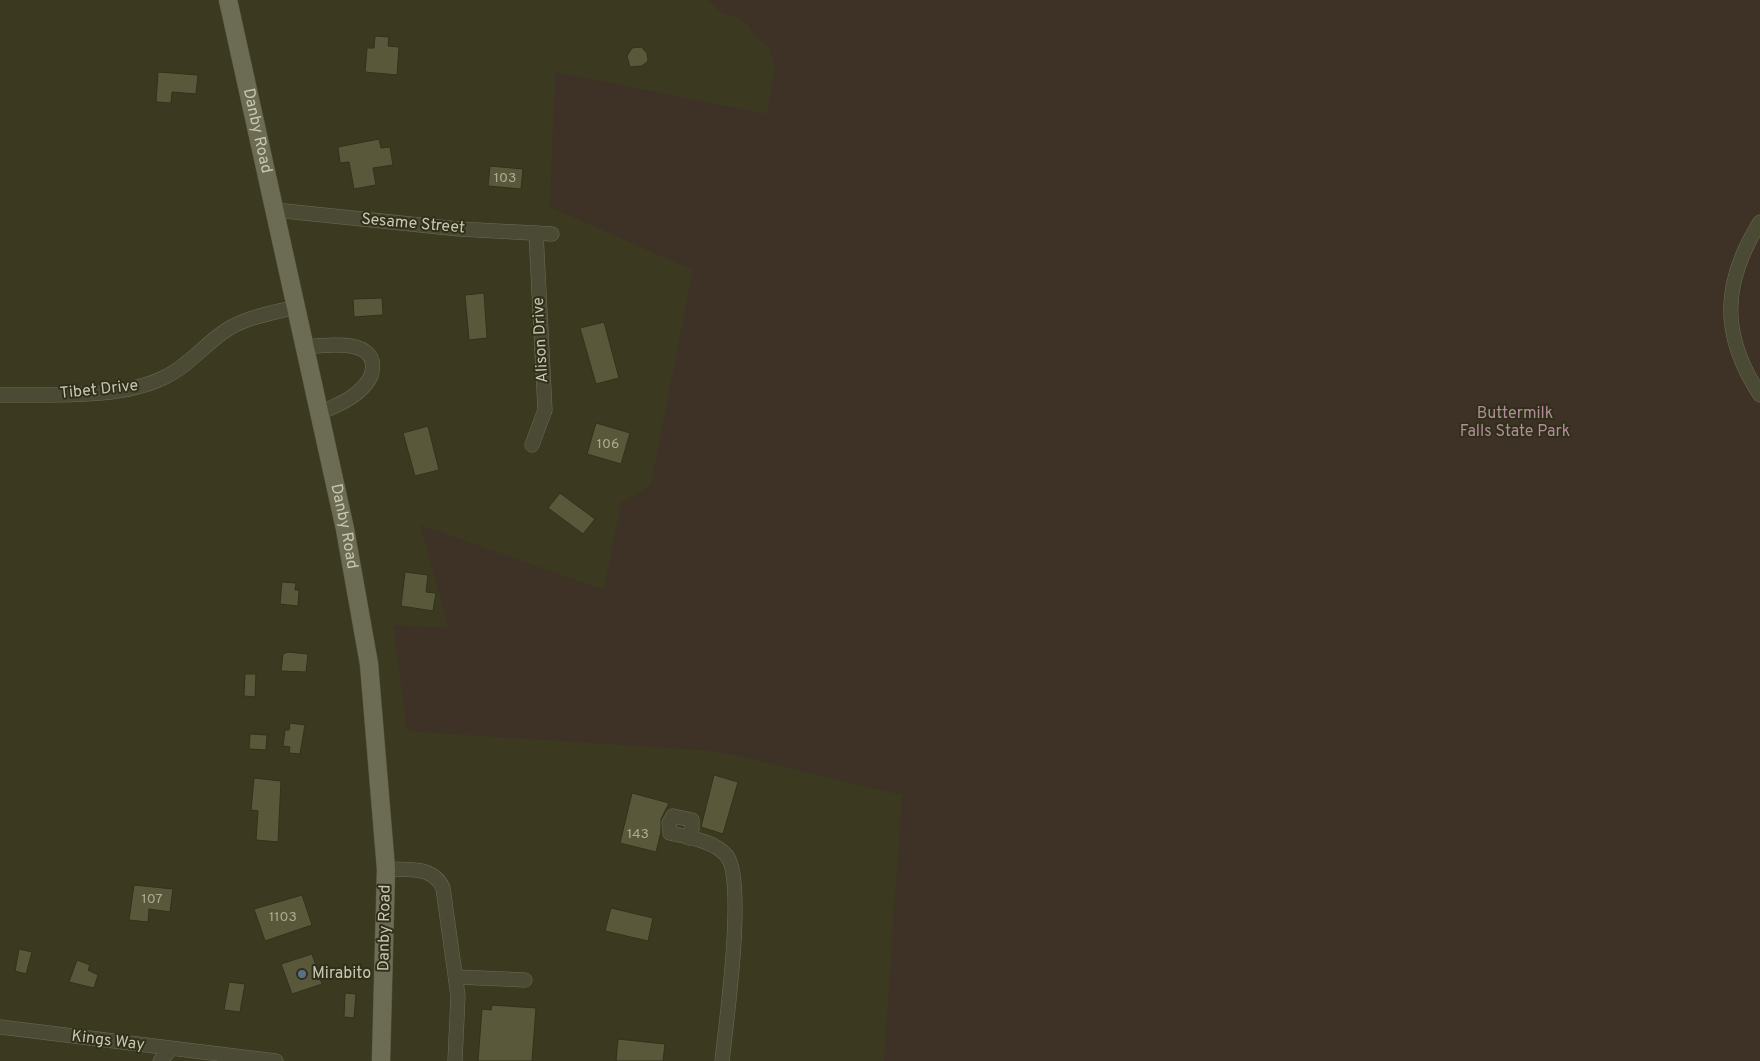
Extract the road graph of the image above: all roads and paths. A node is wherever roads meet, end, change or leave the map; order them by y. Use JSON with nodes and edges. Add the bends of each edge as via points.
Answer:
{"nodes":[{"id":1,"x":228,"y":0,"type":"edge"},
{"id":2,"x":275,"y":210,"type":"junction"},
{"id":3,"x":1760,"y":222,"type":"edge"},
{"id":4,"x":536,"y":234,"type":"junction"},
{"id":5,"x":552,"y":234,"type":"dead end"},
{"id":6,"x":296,"y":307,"type":"junction"},
{"id":7,"x":305,"y":347,"type":"junction"},
{"id":8,"x":0,"y":395,"type":"edge"},
{"id":9,"x":1760,"y":396,"type":"edge"},
{"id":10,"x":320,"y":413,"type":"junction"},
{"id":11,"x":532,"y":445,"type":"dead end"},
{"id":12,"x":688,"y":838,"type":"dead end"},
{"id":13,"x":386,"y":869,"type":"junction"},
{"id":14,"x":456,"y":977,"type":"junction"},
{"id":15,"x":525,"y":980,"type":"dead end"},
{"id":16,"x":0,"y":1027,"type":"edge"},
{"id":17,"x":171,"y":1049,"type":"junction"},
{"id":18,"x":160,"y":1061,"type":"edge"},
{"id":19,"x":276,"y":1061,"type":"edge"},
{"id":20,"x":381,"y":1061,"type":"edge"},
{"id":21,"x":454,"y":1061,"type":"edge"},
{"id":22,"x":722,"y":1061,"type":"edge"}],
"edges":[{"from":1,"to":2,"type":"main road","name":"Danby Road"},
{"from":2,"to":4,"type":"street","name":"Sesame Street"},
{"from":2,"to":6,"type":"main road","name":"Danby Road"},
{"from":3,"to":9,"type":"street","via":[[1736,268],[1730,317],[1738,350]]},
{"from":4,"to":5,"type":"street","name":"Sesame Street"},
{"from":4,"to":11,"type":"street","name":"Alison Drive","via":[[545,410]]},
{"from":6,"to":7,"type":"main road","name":"Danby Road"},
{"from":6,"to":8,"type":"street","name":"Tibet Drive","via":[[234,325],[183,366],[146,385],[78,394]]},
{"from":7,"to":10,"type":"main road","name":"Danby Road"},
{"from":7,"to":10,"type":"street","via":[[349,345],[371,356],[371,376],[362,388],[351,398]]},
{"from":10,"to":13,"type":"main road","name":"Danby Road","via":[[369,664]]},
{"from":12,"to":22,"type":"street","via":[[711,845],[726,856],[734,878],[734,924]]},
{"from":13,"to":14,"type":"street","via":[[428,872],[440,882]]},
{"from":13,"to":20,"type":"main road","name":"Danby Road"},
{"from":14,"to":15,"type":"street"},
{"from":14,"to":21,"type":"street","via":[[458,1002]]},
{"from":16,"to":17,"type":"street","name":"Kings Way"},
{"from":17,"to":18,"type":"street"},
{"from":17,"to":19,"type":"street","name":"Kings Way"}]}
